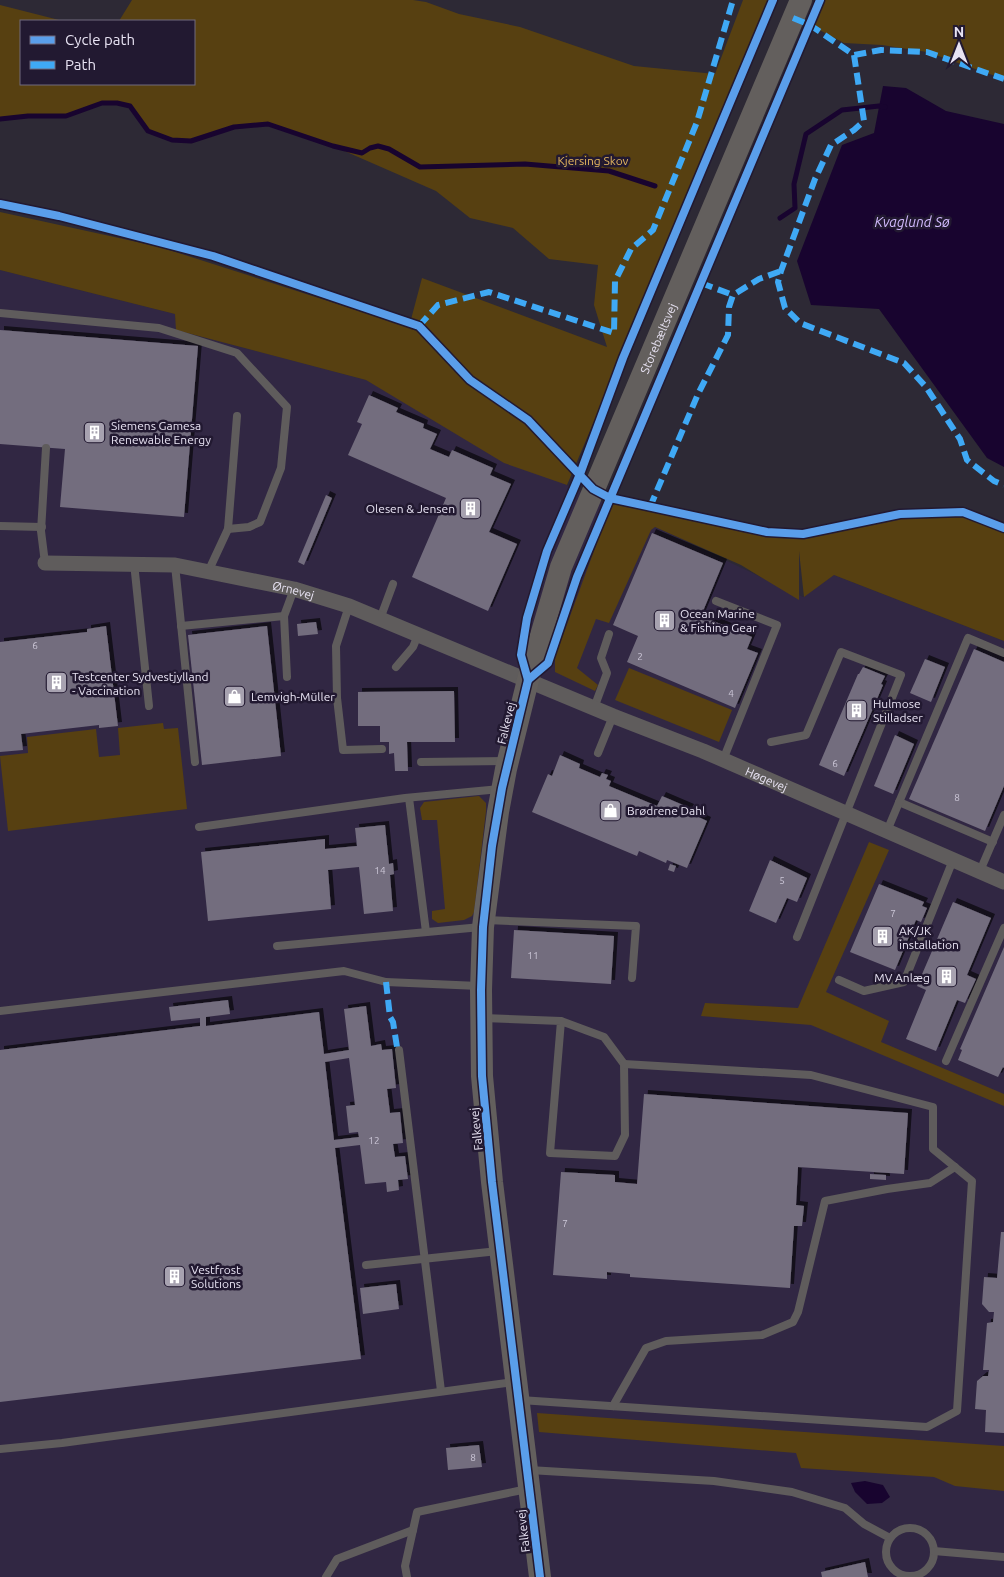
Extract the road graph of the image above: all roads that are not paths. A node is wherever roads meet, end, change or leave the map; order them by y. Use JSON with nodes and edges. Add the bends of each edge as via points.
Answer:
{"nodes":[{"id":1,"x":800,"y":0,"type":"edge"},
{"id":2,"x":0,"y":313,"type":"edge"},
{"id":3,"x":236,"y":416,"type":"dead end"},
{"id":4,"x":46,"y":448,"type":"dead end"},
{"id":5,"x":0,"y":526,"type":"edge"},
{"id":6,"x":42,"y":527,"type":"junction"},
{"id":7,"x":228,"y":529,"type":"junction"},
{"id":8,"x":45,"y":563,"type":"joint"},
{"id":9,"x":134,"y":564,"type":"junction"},
{"id":10,"x":174,"y":565,"type":"junction"},
{"id":11,"x":208,"y":572,"type":"junction"},
{"id":12,"x":393,"y":584,"type":"dead end"},
{"id":13,"x":294,"y":589,"type":"junction"},
{"id":14,"x":716,"y":601,"type":"dead end"},
{"id":15,"x":349,"y":606,"type":"junction"},
{"id":16,"x":284,"y":616,"type":"junction"},
{"id":17,"x":380,"y":619,"type":"junction"},
{"id":18,"x":181,"y":626,"type":"junction"},
{"id":19,"x":418,"y":634,"type":"junction"},
{"id":20,"x":610,"y":634,"type":"dead end"},
{"id":21,"x":1004,"y":653,"type":"edge"},
{"id":22,"x":396,"y":667,"type":"dead end"},
{"id":23,"x":287,"y":677,"type":"dead end"},
{"id":24,"x":528,"y":680,"type":"junction"},
{"id":25,"x":148,"y":706,"type":"dead end"},
{"id":26,"x":594,"y":708,"type":"junction"},
{"id":27,"x":613,"y":716,"type":"junction"},
{"id":28,"x":771,"y":742,"type":"dead end"},
{"id":29,"x":382,"y":749,"type":"dead end"},
{"id":30,"x":598,"y":753,"type":"dead end"},
{"id":31,"x":723,"y":760,"type":"junction"},
{"id":32,"x":508,"y":761,"type":"junction"},
{"id":33,"x":196,"y":762,"type":"dead end"},
{"id":34,"x":420,"y":762,"type":"dead end"},
{"id":35,"x":502,"y":788,"type":"junction"},
{"id":36,"x":409,"y":798,"type":"junction"},
{"id":37,"x":899,"y":802,"type":"junction"},
{"id":38,"x":847,"y":814,"type":"junction"},
{"id":39,"x":1004,"y":814,"type":"edge"},
{"id":40,"x":199,"y":827,"type":"dead end"},
{"id":41,"x":887,"y":831,"type":"junction"},
{"id":42,"x":993,"y":842,"type":"junction"},
{"id":43,"x":953,"y":860,"type":"junction"},
{"id":44,"x":980,"y":871,"type":"junction"},
{"id":45,"x":1004,"y":882,"type":"edge"},
{"id":46,"x":484,"y":923,"type":"junction"},
{"id":47,"x":1004,"y":928,"type":"edge"},
{"id":48,"x":426,"y":932,"type":"junction"},
{"id":49,"x":797,"y":937,"type":"dead end"},
{"id":50,"x":277,"y":946,"type":"dead end"},
{"id":51,"x":632,"y":978,"type":"dead end"},
{"id":52,"x":840,"y":980,"type":"dead end"},
{"id":53,"x":481,"y":986,"type":"junction"},
{"id":54,"x":0,"y":1011,"type":"edge"},
{"id":55,"x":481,"y":1018,"type":"junction"},
{"id":56,"x":561,"y":1021,"type":"junction"},
{"id":57,"x":400,"y":1050,"type":"dead end"},
{"id":58,"x":946,"y":1061,"type":"dead end"},
{"id":59,"x":624,"y":1064,"type":"junction"},
{"id":60,"x":955,"y":1167,"type":"junction"},
{"id":61,"x":500,"y":1250,"type":"junction"},
{"id":62,"x":424,"y":1259,"type":"junction"},
{"id":63,"x":366,"y":1266,"type":"dead end"},
{"id":64,"x":517,"y":1391,"type":"junction"},
{"id":65,"x":441,"y":1392,"type":"junction"},
{"id":66,"x":613,"y":1406,"type":"junction"},
{"id":67,"x":0,"y":1449,"type":"edge"},
{"id":68,"x":528,"y":1480,"type":"junction"},
{"id":69,"x":413,"y":1530,"type":"junction"},
{"id":70,"x":890,"y":1538,"type":"junction"},
{"id":71,"x":934,"y":1551,"type":"junction"},
{"id":72,"x":1004,"y":1557,"type":"edge"},
{"id":73,"x":923,"y":1575,"type":"edge"},
{"id":74,"x":326,"y":1577,"type":"edge"},
{"id":75,"x":406,"y":1577,"type":"edge"},
{"id":76,"x":540,"y":1577,"type":"edge"}],
"edges":[{"from":1,"to":24,"type":"street","name":"Storebæltsvej","via":[[561,567]]},
{"from":2,"to":7,"type":"lane","via":[[159,328],[236,354],[286,406],[282,468],[260,522],[249,527]]},
{"from":3,"to":7,"type":"lane"},
{"from":4,"to":6,"type":"lane"},
{"from":5,"to":6,"type":"lane"},
{"from":6,"to":8,"type":"lane"},
{"from":7,"to":11,"type":"lane"},
{"from":8,"to":9,"type":"street","name":"Ørnevej"},
{"from":9,"to":10,"type":"street","name":"Ørnevej"},
{"from":9,"to":25,"type":"lane"},
{"from":10,"to":11,"type":"street","name":"Ørnevej"},
{"from":10,"to":18,"type":"lane"},
{"from":11,"to":13,"type":"street","name":"Ørnevej"},
{"from":12,"to":17,"type":"lane"},
{"from":13,"to":15,"type":"street","name":"Ørnevej"},
{"from":13,"to":16,"type":"lane"},
{"from":14,"to":31,"type":"lane","via":[[777,624]]},
{"from":15,"to":17,"type":"street","name":"Ørnevej"},
{"from":15,"to":29,"type":"lane","via":[[336,646],[343,750]]},
{"from":16,"to":18,"type":"lane"},
{"from":16,"to":23,"type":"lane"},
{"from":17,"to":19,"type":"street","name":"Ørnevej"},
{"from":18,"to":33,"type":"lane"},
{"from":19,"to":22,"type":"lane","via":[[413,647]]},
{"from":19,"to":24,"type":"street","name":"Ørnevej"},
{"from":20,"to":26,"type":"lane","via":[[601,658],[607,673]]},
{"from":21,"to":37,"type":"lane","via":[[968,638]]},
{"from":24,"to":26,"type":"street","name":"Høgevej"},
{"from":24,"to":32,"type":"street","name":"Falkevej"},
{"from":26,"to":27,"type":"street","name":"Høgevej"},
{"from":27,"to":30,"type":"lane"},
{"from":27,"to":31,"type":"street","name":"Høgevej"},
{"from":28,"to":38,"type":"lane","via":[[806,735],[840,652],[901,675]]},
{"from":31,"to":38,"type":"street","name":"Høgevej"},
{"from":32,"to":34,"type":"lane"},
{"from":32,"to":35,"type":"street","name":"Falkevej"},
{"from":35,"to":36,"type":"lane"},
{"from":35,"to":46,"type":"street","name":"Falkevej"},
{"from":36,"to":40,"type":"lane"},
{"from":36,"to":48,"type":"lane"},
{"from":37,"to":41,"type":"lane"},
{"from":37,"to":42,"type":"lane"},
{"from":38,"to":41,"type":"street","name":"Høgevej"},
{"from":38,"to":49,"type":"lane"},
{"from":39,"to":42,"type":"lane"},
{"from":41,"to":43,"type":"street","name":"Høgevej"},
{"from":42,"to":44,"type":"lane"},
{"from":43,"to":44,"type":"street","name":"Høgevej"},
{"from":43,"to":52,"type":"lane","via":[[904,982],[864,991]]},
{"from":44,"to":45,"type":"street","name":"Høgevej"},
{"from":46,"to":48,"type":"lane"},
{"from":46,"to":51,"type":"lane","via":[[636,926]]},
{"from":46,"to":53,"type":"street","name":"Falkevej"},
{"from":47,"to":58,"type":"lane"},
{"from":48,"to":50,"type":"lane"},
{"from":53,"to":54,"type":"lane","via":[[386,982],[344,971]]},
{"from":53,"to":55,"type":"street","name":"Falkevej"},
{"from":55,"to":56,"type":"lane"},
{"from":55,"to":61,"type":"street","name":"Falkevej","via":[[482,1076]]},
{"from":56,"to":59,"type":"lane","via":[[604,1037]]},
{"from":56,"to":59,"type":"lane","via":[[550,1153],[615,1156],[625,1135]]},
{"from":57,"to":62,"type":"lane"},
{"from":59,"to":60,"type":"lane","via":[[811,1075],[932,1108],[933,1149]]},
{"from":60,"to":66,"type":"lane","via":[[930,1183],[825,1201],[793,1322],[762,1335],[666,1341],[646,1348]]},
{"from":60,"to":66,"type":"lane","via":[[972,1181],[957,1411],[927,1427]]},
{"from":61,"to":62,"type":"lane"},
{"from":61,"to":64,"type":"street","name":"Falkevej"},
{"from":62,"to":63,"type":"lane"},
{"from":62,"to":65,"type":"lane"},
{"from":64,"to":65,"type":"lane"},
{"from":64,"to":66,"type":"lane"},
{"from":64,"to":68,"type":"street","name":"Falkevej"},
{"from":65,"to":67,"type":"lane","via":[[82,1441]]},
{"from":68,"to":69,"type":"lane","via":[[509,1492],[417,1512]]},
{"from":68,"to":70,"type":"lane","via":[[714,1481],[792,1492],[845,1508],[864,1524]]},
{"from":68,"to":76,"type":"street","name":"Falkevej"},
{"from":69,"to":74,"type":"lane","via":[[337,1560]]},
{"from":69,"to":75,"type":"lane","via":[[405,1566]]},
{"from":70,"to":71,"type":"lane","via":[[902,1528],[917,1528],[930,1537]]},
{"from":70,"to":73,"type":"lane","via":[[886,1554],[893,1569],[907,1576]]},
{"from":71,"to":72,"type":"lane"},
{"from":71,"to":73,"type":"lane","via":[[933,1560]]}]}
